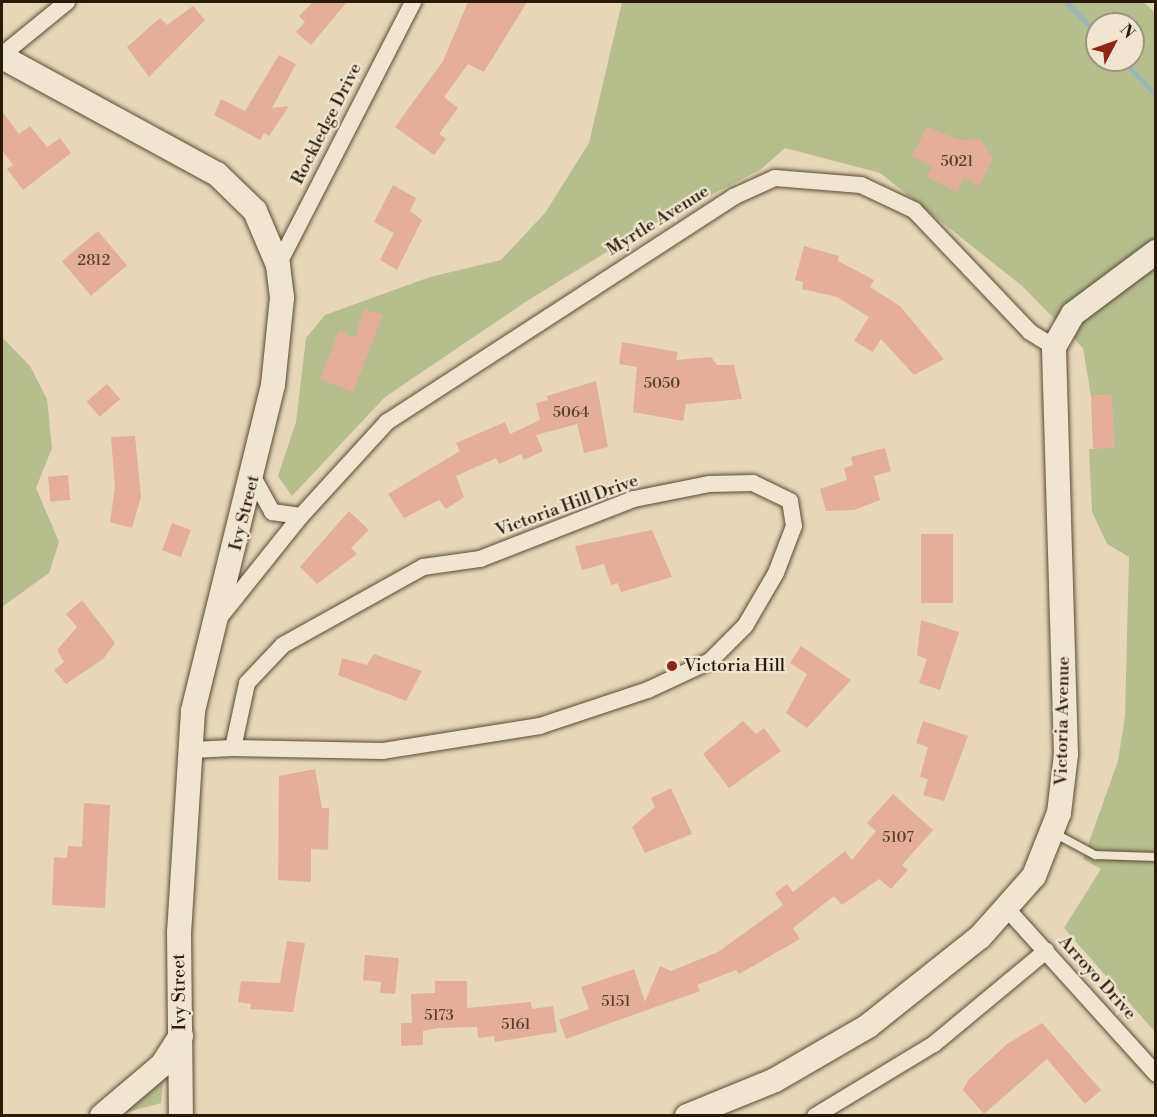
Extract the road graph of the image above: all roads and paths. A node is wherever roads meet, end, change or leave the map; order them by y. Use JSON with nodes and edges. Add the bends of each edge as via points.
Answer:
{"nodes":[{"id":1,"x":67,"y":2,"type":"edge"},
{"id":2,"x":413,"y":2,"type":"edge"},
{"id":3,"x":2,"y":56,"type":"edge"},
{"id":4,"x":1155,"y":252,"type":"edge"},
{"id":5,"x":278,"y":265,"type":"junction"},
{"id":6,"x":1054,"y":347,"type":"junction"},
{"id":7,"x":254,"y":479,"type":"junction"},
{"id":8,"x":301,"y":516,"type":"junction"},
{"id":9,"x":218,"y":619,"type":"junction"},
{"id":10,"x":233,"y":748,"type":"junction"},
{"id":11,"x":192,"y":750,"type":"junction"},
{"id":12,"x":1053,"y":833,"type":"junction"},
{"id":13,"x":1155,"y":857,"type":"edge"},
{"id":14,"x":1008,"y":910,"type":"junction"},
{"id":15,"x":1046,"y":951,"type":"junction"},
{"id":16,"x":181,"y":1036,"type":"junction"},
{"id":17,"x":1155,"y":1074,"type":"edge"},
{"id":18,"x":102,"y":1116,"type":"edge"},
{"id":19,"x":182,"y":1116,"type":"edge"},
{"id":20,"x":687,"y":1116,"type":"edge"},
{"id":21,"x":815,"y":1116,"type":"edge"}],
"edges":[{"from":1,"to":3,"type":"street"},
{"from":2,"to":5,"type":"street","name":"Rockledge Drive"},
{"from":3,"to":5,"type":"street","name":"Ivy Street","via":[[217,174],[255,211]]},
{"from":4,"to":6,"type":"street","via":[[1073,314]]},
{"from":5,"to":7,"type":"street","name":"Ivy Street","via":[[280,338]]},
{"from":6,"to":8,"type":"street","name":"Myrtle Avenue","via":[[1030,332],[914,210],[861,185],[775,178],[733,197],[418,398],[387,422]]},
{"from":6,"to":12,"type":"street","name":"Victoria Avenue","via":[[1066,754]]},
{"from":7,"to":8,"type":"street","via":[[272,512]]},
{"from":7,"to":9,"type":"street","name":"Ivy Street"},
{"from":8,"to":9,"type":"street","name":"Myrtle Avenue"},
{"from":9,"to":11,"type":"street","name":"Ivy Street","via":[[200,668]]},
{"from":10,"to":10,"type":"street","name":"Victoria Hill Drive","via":[[247,683],[283,645],[423,567],[480,559],[634,499],[709,484],[753,483],[790,501],[794,526],[776,573],[745,626],[710,660],[648,690],[540,726],[382,751]]},
{"from":10,"to":11,"type":"street","name":"Victoria Hill Drive"},
{"from":11,"to":16,"type":"street","name":"Ivy Street","via":[[179,932]]},
{"from":12,"to":13,"type":"lane","via":[[1095,855]]},
{"from":12,"to":14,"type":"street","name":"Victoria Avenue","via":[[1034,876]]},
{"from":14,"to":15,"type":"street","name":"Arroyo Drive"},
{"from":14,"to":20,"type":"street","name":"Victoria Avenue","via":[[903,1000],[822,1056]]},
{"from":15,"to":17,"type":"street","name":"Arroyo Drive"},
{"from":15,"to":21,"type":"street","via":[[934,1044]]},
{"from":16,"to":18,"type":"street","via":[[162,1065]]},
{"from":16,"to":19,"type":"street","name":"Ivy Street"}]}
